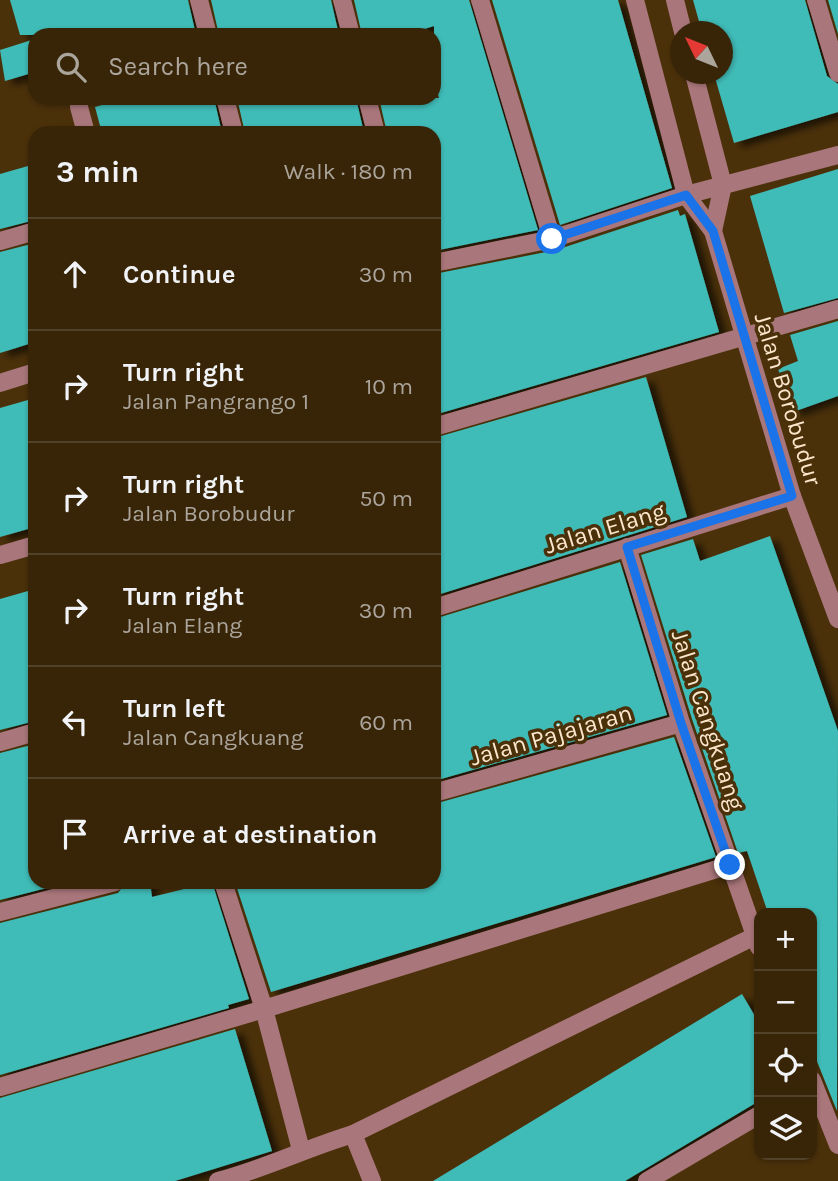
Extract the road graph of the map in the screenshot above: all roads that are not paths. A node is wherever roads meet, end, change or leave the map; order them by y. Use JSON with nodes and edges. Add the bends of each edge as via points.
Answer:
{"nodes":[{"id":1,"x":199,"y":0,"type":"edge"},
{"id":2,"x":342,"y":0,"type":"edge"},
{"id":3,"x":480,"y":0,"type":"edge"},
{"id":4,"x":635,"y":0,"type":"edge"},
{"id":5,"x":675,"y":0,"type":"edge"},
{"id":6,"x":816,"y":0,"type":"edge"},
{"id":7,"x":830,"y":18,"type":"edge"},
{"id":8,"x":680,"y":21,"type":"edge"},
{"id":9,"x":206,"y":28,"type":"edge"},
{"id":10,"x":349,"y":28,"type":"edge"},
{"id":11,"x":838,"y":73,"type":"edge"},
{"id":12,"x":697,"y":84,"type":"edge"},
{"id":13,"x":227,"y":105,"type":"edge"},
{"id":14,"x":369,"y":105,"type":"edge"},
{"id":15,"x":79,"y":107,"type":"dead end"},
{"id":16,"x":84,"y":126,"type":"edge"},
{"id":17,"x":232,"y":126,"type":"edge"},
{"id":18,"x":374,"y":126,"type":"edge"},
{"id":19,"x":838,"y":155,"type":"edge"},
{"id":20,"x":723,"y":185,"type":"junction"},
{"id":21,"x":686,"y":195,"type":"junction"},
{"id":22,"x":713,"y":231,"type":"junction"},
{"id":23,"x":28,"y":233,"type":"edge"},
{"id":24,"x":552,"y":239,"type":"junction"},
{"id":25,"x":0,"y":241,"type":"edge"},
{"id":26,"x":441,"y":262,"type":"edge"},
{"id":27,"x":838,"y":309,"type":"edge"},
{"id":28,"x":743,"y":337,"type":"junction"},
{"id":29,"x":28,"y":374,"type":"edge"},
{"id":30,"x":0,"y":383,"type":"edge"},
{"id":31,"x":441,"y":425,"type":"edge"},
{"id":32,"x":792,"y":496,"type":"junction"},
{"id":33,"x":28,"y":547,"type":"edge"},
{"id":34,"x":627,"y":547,"type":"junction"},
{"id":35,"x":0,"y":555,"type":"edge"},
{"id":36,"x":441,"y":606,"type":"edge"},
{"id":37,"x":838,"y":619,"type":"edge"},
{"id":38,"x":681,"y":723,"type":"junction"},
{"id":39,"x":28,"y":734,"type":"edge"},
{"id":40,"x":0,"y":742,"type":"edge"},
{"id":41,"x":441,"y":791,"type":"edge"},
{"id":42,"x":730,"y":865,"type":"junction"},
{"id":43,"x":88,"y":889,"type":"edge"},
{"id":44,"x":225,"y":889,"type":"edge"},
{"id":45,"x":0,"y":912,"type":"edge"},
{"id":46,"x":754,"y":933,"type":"edge"},
{"id":47,"x":754,"y":943,"type":"edge"},
{"id":48,"x":264,"y":1009,"type":"junction"},
{"id":49,"x":0,"y":1087,"type":"edge"},
{"id":50,"x":817,"y":1095,"type":"edge"},
{"id":51,"x":754,"y":1118,"type":"edge"},
{"id":52,"x":353,"y":1134,"type":"junction"},
{"id":53,"x":838,"y":1145,"type":"edge"},
{"id":54,"x":301,"y":1150,"type":"junction"},
{"id":55,"x":260,"y":1176,"type":"edge"},
{"id":56,"x":218,"y":1181,"type":"edge"},
{"id":57,"x":372,"y":1181,"type":"edge"},
{"id":58,"x":647,"y":1181,"type":"edge"}],
"edges":[{"from":1,"to":9,"type":"street"},
{"from":2,"to":10,"type":"street"},
{"from":3,"to":24,"type":"street"},
{"from":4,"to":21,"type":"street"},
{"from":5,"to":8,"type":"street"},
{"from":6,"to":7,"type":"street"},
{"from":7,"to":11,"type":"street"},
{"from":12,"to":20,"type":"street"},
{"from":13,"to":17,"type":"street"},
{"from":14,"to":18,"type":"street"},
{"from":15,"to":16,"type":"street"},
{"from":19,"to":20,"type":"street"},
{"from":20,"to":21,"type":"street"},
{"from":20,"to":22,"type":"street"},
{"from":21,"to":22,"type":"street"},
{"from":21,"to":24,"type":"street"},
{"from":22,"to":28,"type":"street","name":"Jalan Borobudur"},
{"from":23,"to":25,"type":"street"},
{"from":24,"to":26,"type":"street"},
{"from":27,"to":28,"type":"street"},
{"from":28,"to":31,"type":"street"},
{"from":28,"to":32,"type":"street","name":"Jalan Borobudur"},
{"from":29,"to":30,"type":"street"},
{"from":32,"to":34,"type":"street","name":"Jalan Elang"},
{"from":32,"to":37,"type":"street","name":"Jalan Borobudur"},
{"from":33,"to":35,"type":"street"},
{"from":34,"to":36,"type":"street","name":"Jalan Elang"},
{"from":34,"to":38,"type":"street","name":"Jalan Cangkuang"},
{"from":38,"to":41,"type":"street","name":"Jalan Pajajaran"},
{"from":38,"to":42,"type":"street","name":"Jalan Cangkuang"},
{"from":39,"to":40,"type":"street"},
{"from":42,"to":46,"type":"street","name":"Jalan Cangkuang"},
{"from":42,"to":48,"type":"street"},
{"from":43,"to":45,"type":"street"},
{"from":44,"to":48,"type":"street"},
{"from":47,"to":52,"type":"street"},
{"from":48,"to":49,"type":"street"},
{"from":48,"to":54,"type":"street"},
{"from":50,"to":53,"type":"street"},
{"from":51,"to":58,"type":"street"},
{"from":52,"to":54,"type":"street"},
{"from":52,"to":57,"type":"street"},
{"from":54,"to":55,"type":"street"},
{"from":55,"to":56,"type":"street"}]}
